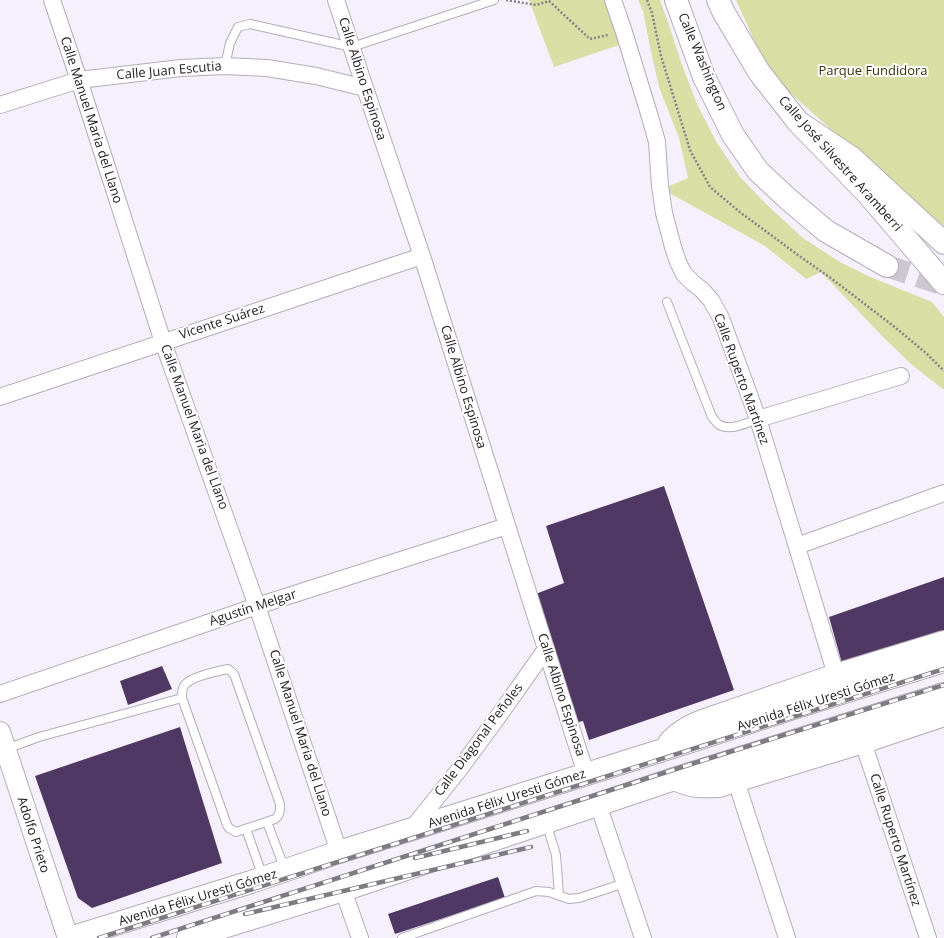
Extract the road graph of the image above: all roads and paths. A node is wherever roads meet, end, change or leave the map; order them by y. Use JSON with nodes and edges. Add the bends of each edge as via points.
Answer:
{"nodes":[{"id":1,"x":52,"y":0,"type":"edge"},
{"id":2,"x":336,"y":0,"type":"edge"},
{"id":3,"x":494,"y":0,"type":"edge"},
{"id":4,"x":503,"y":0,"type":"edge"},
{"id":5,"x":613,"y":0,"type":"edge"},
{"id":6,"x":676,"y":0,"type":"edge"},
{"id":7,"x":718,"y":0,"type":"edge"},
{"id":8,"x":624,"y":32,"type":"junction"},
{"id":9,"x":352,"y":47,"type":"junction"},
{"id":10,"x":225,"y":66,"type":"junction"},
{"id":11,"x":79,"y":80,"type":"junction"},
{"id":12,"x":365,"y":88,"type":"junction"},
{"id":13,"x":0,"y":105,"type":"edge"},
{"id":14,"x":798,"y":122,"type":"junction"},
{"id":15,"x":944,"y":243,"type":"edge"},
{"id":16,"x":422,"y":256,"type":"junction"},
{"id":17,"x":886,"y":266,"type":"tunnel mouth"},
{"id":18,"x":944,"y":282,"type":"edge"},
{"id":19,"x":666,"y":302,"type":"dead end"},
{"id":20,"x":163,"y":342,"type":"junction"},
{"id":21,"x":901,"y":376,"type":"dead end"},
{"id":22,"x":0,"y":397,"type":"edge"},
{"id":23,"x":758,"y":419,"type":"junction"},
{"id":24,"x":944,"y":493,"type":"edge"},
{"id":25,"x":506,"y":526,"type":"junction"},
{"id":26,"x":797,"y":546,"type":"junction"},
{"id":27,"x":257,"y":606,"type":"junction"},
{"id":28,"x":944,"y":642,"type":"edge"},
{"id":29,"x":546,"y":649,"type":"junction"},
{"id":30,"x":944,"y":661,"type":"edge"},
{"id":31,"x":836,"y":675,"type":"junction"},
{"id":32,"x":0,"y":694,"type":"edge"},
{"id":33,"x":944,"y":694,"type":"edge"},
{"id":34,"x":182,"y":698,"type":"junction"},
{"id":35,"x":944,"y":715,"type":"edge"},
{"id":36,"x":2,"y":741,"type":"edge"},
{"id":37,"x":863,"y":742,"type":"junction"},
{"id":38,"x":662,"y":750,"type":"junction"},
{"id":39,"x":586,"y":774,"type":"junction"},
{"id":40,"x":674,"y":779,"type":"junction"},
{"id":41,"x":736,"y":781,"type":"junction"},
{"id":42,"x":598,"y":804,"type":"junction"},
{"id":43,"x":267,"y":822,"type":"junction"},
{"id":44,"x":546,"y":822,"type":"junction"},
{"id":45,"x":246,"y":829,"type":"junction"},
{"id":46,"x":411,"y":830,"type":"junction"},
{"id":47,"x":339,"y":852,"type":"junction"},
{"id":48,"x":285,"y":871,"type":"junction"},
{"id":49,"x":263,"y":878,"type":"junction"},
{"id":50,"x":625,"y":883,"type":"junction"},
{"id":51,"x":343,"y":890,"type":"junction"},
{"id":52,"x":559,"y":896,"type":"junction"},
{"id":53,"x":201,"y":936,"type":"edge"},
{"id":54,"x":68,"y":938,"type":"edge"},
{"id":55,"x":360,"y":938,"type":"edge"},
{"id":56,"x":402,"y":938,"type":"edge"},
{"id":57,"x":643,"y":938,"type":"edge"},
{"id":58,"x":787,"y":938,"type":"edge"},
{"id":59,"x":928,"y":938,"type":"edge"}],
"edges":[{"from":1,"to":11,"type":"street","name":"Calle Manuel Maria del Llano"},
{"from":2,"to":9,"type":"street","name":"Calle Albino Espinosa"},
{"from":3,"to":9,"type":"lane"},
{"from":4,"to":8,"type":"path","via":[[536,5],[549,1],[590,39]]},
{"from":5,"to":8,"type":"street","name":"Calle Ruperto Martínez"},
{"from":6,"to":17,"type":"main road","name":"Calle Washington","via":[[704,77],[733,135],[758,171],[826,231]]},
{"from":7,"to":14,"type":"main road","name":"Calle José Silvestre Aramberri","via":[[760,72]]},
{"from":8,"to":23,"type":"street","name":"Calle Ruperto Martínez","via":[[657,142],[664,212],[675,254],[684,274],[711,300],[721,318]]},
{"from":9,"to":10,"type":"lane","via":[[250,24],[238,28],[230,43]]},
{"from":9,"to":12,"type":"street","name":"Calle Albino Espinosa"},
{"from":10,"to":11,"type":"street","name":"Calle Juan Escutia","via":[[181,68]]},
{"from":10,"to":12,"type":"street","name":"Calle Juan Escutia","via":[[281,70]]},
{"from":11,"to":13,"type":"street","name":"Calle Juan Escutia"},
{"from":11,"to":20,"type":"street","name":"Calle Manuel Maria del Llano"},
{"from":12,"to":16,"type":"street","name":"Calle Albino Espinosa"},
{"from":14,"to":15,"type":"main road","via":[[852,158]]},
{"from":14,"to":18,"type":"main road","name":"Calle José Silvestre Aramberri","via":[[867,193]]},
{"from":16,"to":20,"type":"street","name":"Vicente Suárez"},
{"from":16,"to":25,"type":"street","name":"Calle Albino Espinosa"},
{"from":19,"to":23,"type":"lane","via":[[712,417],[719,425],[727,428]]},
{"from":20,"to":22,"type":"street","name":"Vicente Suárez"},
{"from":20,"to":27,"type":"street","name":"Calle Manuel Maria del Llano"},
{"from":21,"to":23,"type":"street"},
{"from":23,"to":26,"type":"street","name":"Calle Ruperto Martínez"},
{"from":24,"to":26,"type":"street"},
{"from":25,"to":27,"type":"street","name":"Agustín Melgar"},
{"from":25,"to":29,"type":"street","name":"Calle Albino Espinosa"},
{"from":26,"to":31,"type":"street","name":"Calle Ruperto Martínez"},
{"from":27,"to":32,"type":"street","name":"Agustín Melgar"},
{"from":27,"to":47,"type":"street","name":"Calle Manuel Maria del Llano"},
{"from":28,"to":31,"type":"main road"},
{"from":29,"to":39,"type":"street","name":"Calle Albino Espinosa"},
{"from":29,"to":46,"type":"street","name":"Calle Diagonal Peñoles","via":[[458,771]]},
{"from":30,"to":38,"type":"main road","name":"Avenida Félix Uresti Gómez"},
{"from":31,"to":38,"type":"main road","via":[[688,727]]},
{"from":33,"to":40,"type":"main road"},
{"from":34,"to":36,"type":"lane","via":[[39,738]]},
{"from":34,"to":43,"type":"lane","via":[[184,686],[193,679],[228,669],[234,674],[280,804],[279,816]]},
{"from":34,"to":45,"type":"lane","via":[[226,825],[236,832]]},
{"from":35,"to":37,"type":"main road"},
{"from":36,"to":54,"type":"street","name":"Adolfo Prieto"},
{"from":37,"to":41,"type":"main road"},
{"from":37,"to":59,"type":"street","name":"Calle Ruperto Martínez"},
{"from":38,"to":39,"type":"main road","name":"Avenida Félix Uresti Gómez"},
{"from":39,"to":46,"type":"main road","name":"Avenida Félix Uresti Gómez"},
{"from":40,"to":41,"type":"main road","via":[[700,787],[719,786]]},
{"from":40,"to":42,"type":"main road"},
{"from":41,"to":58,"type":"street"},
{"from":42,"to":44,"type":"main road"},
{"from":42,"to":50,"type":"street"},
{"from":43,"to":45,"type":"lane"},
{"from":43,"to":48,"type":"lane"},
{"from":44,"to":51,"type":"main road"},
{"from":44,"to":52,"type":"lane","via":[[556,855]]},
{"from":45,"to":49,"type":"lane"},
{"from":46,"to":47,"type":"main road","name":"Avenida Félix Uresti Gómez"},
{"from":47,"to":48,"type":"main road","name":"Avenida Félix Uresti Gómez"},
{"from":48,"to":49,"type":"main road","name":"Avenida Félix Uresti Gómez"},
{"from":49,"to":54,"type":"main road","name":"Avenida Félix Uresti Gómez"},
{"from":50,"to":52,"type":"lane","via":[[579,898]]},
{"from":50,"to":57,"type":"street"},
{"from":51,"to":53,"type":"main road"},
{"from":51,"to":55,"type":"street"},
{"from":52,"to":56,"type":"lane","via":[[536,891]]}]}
